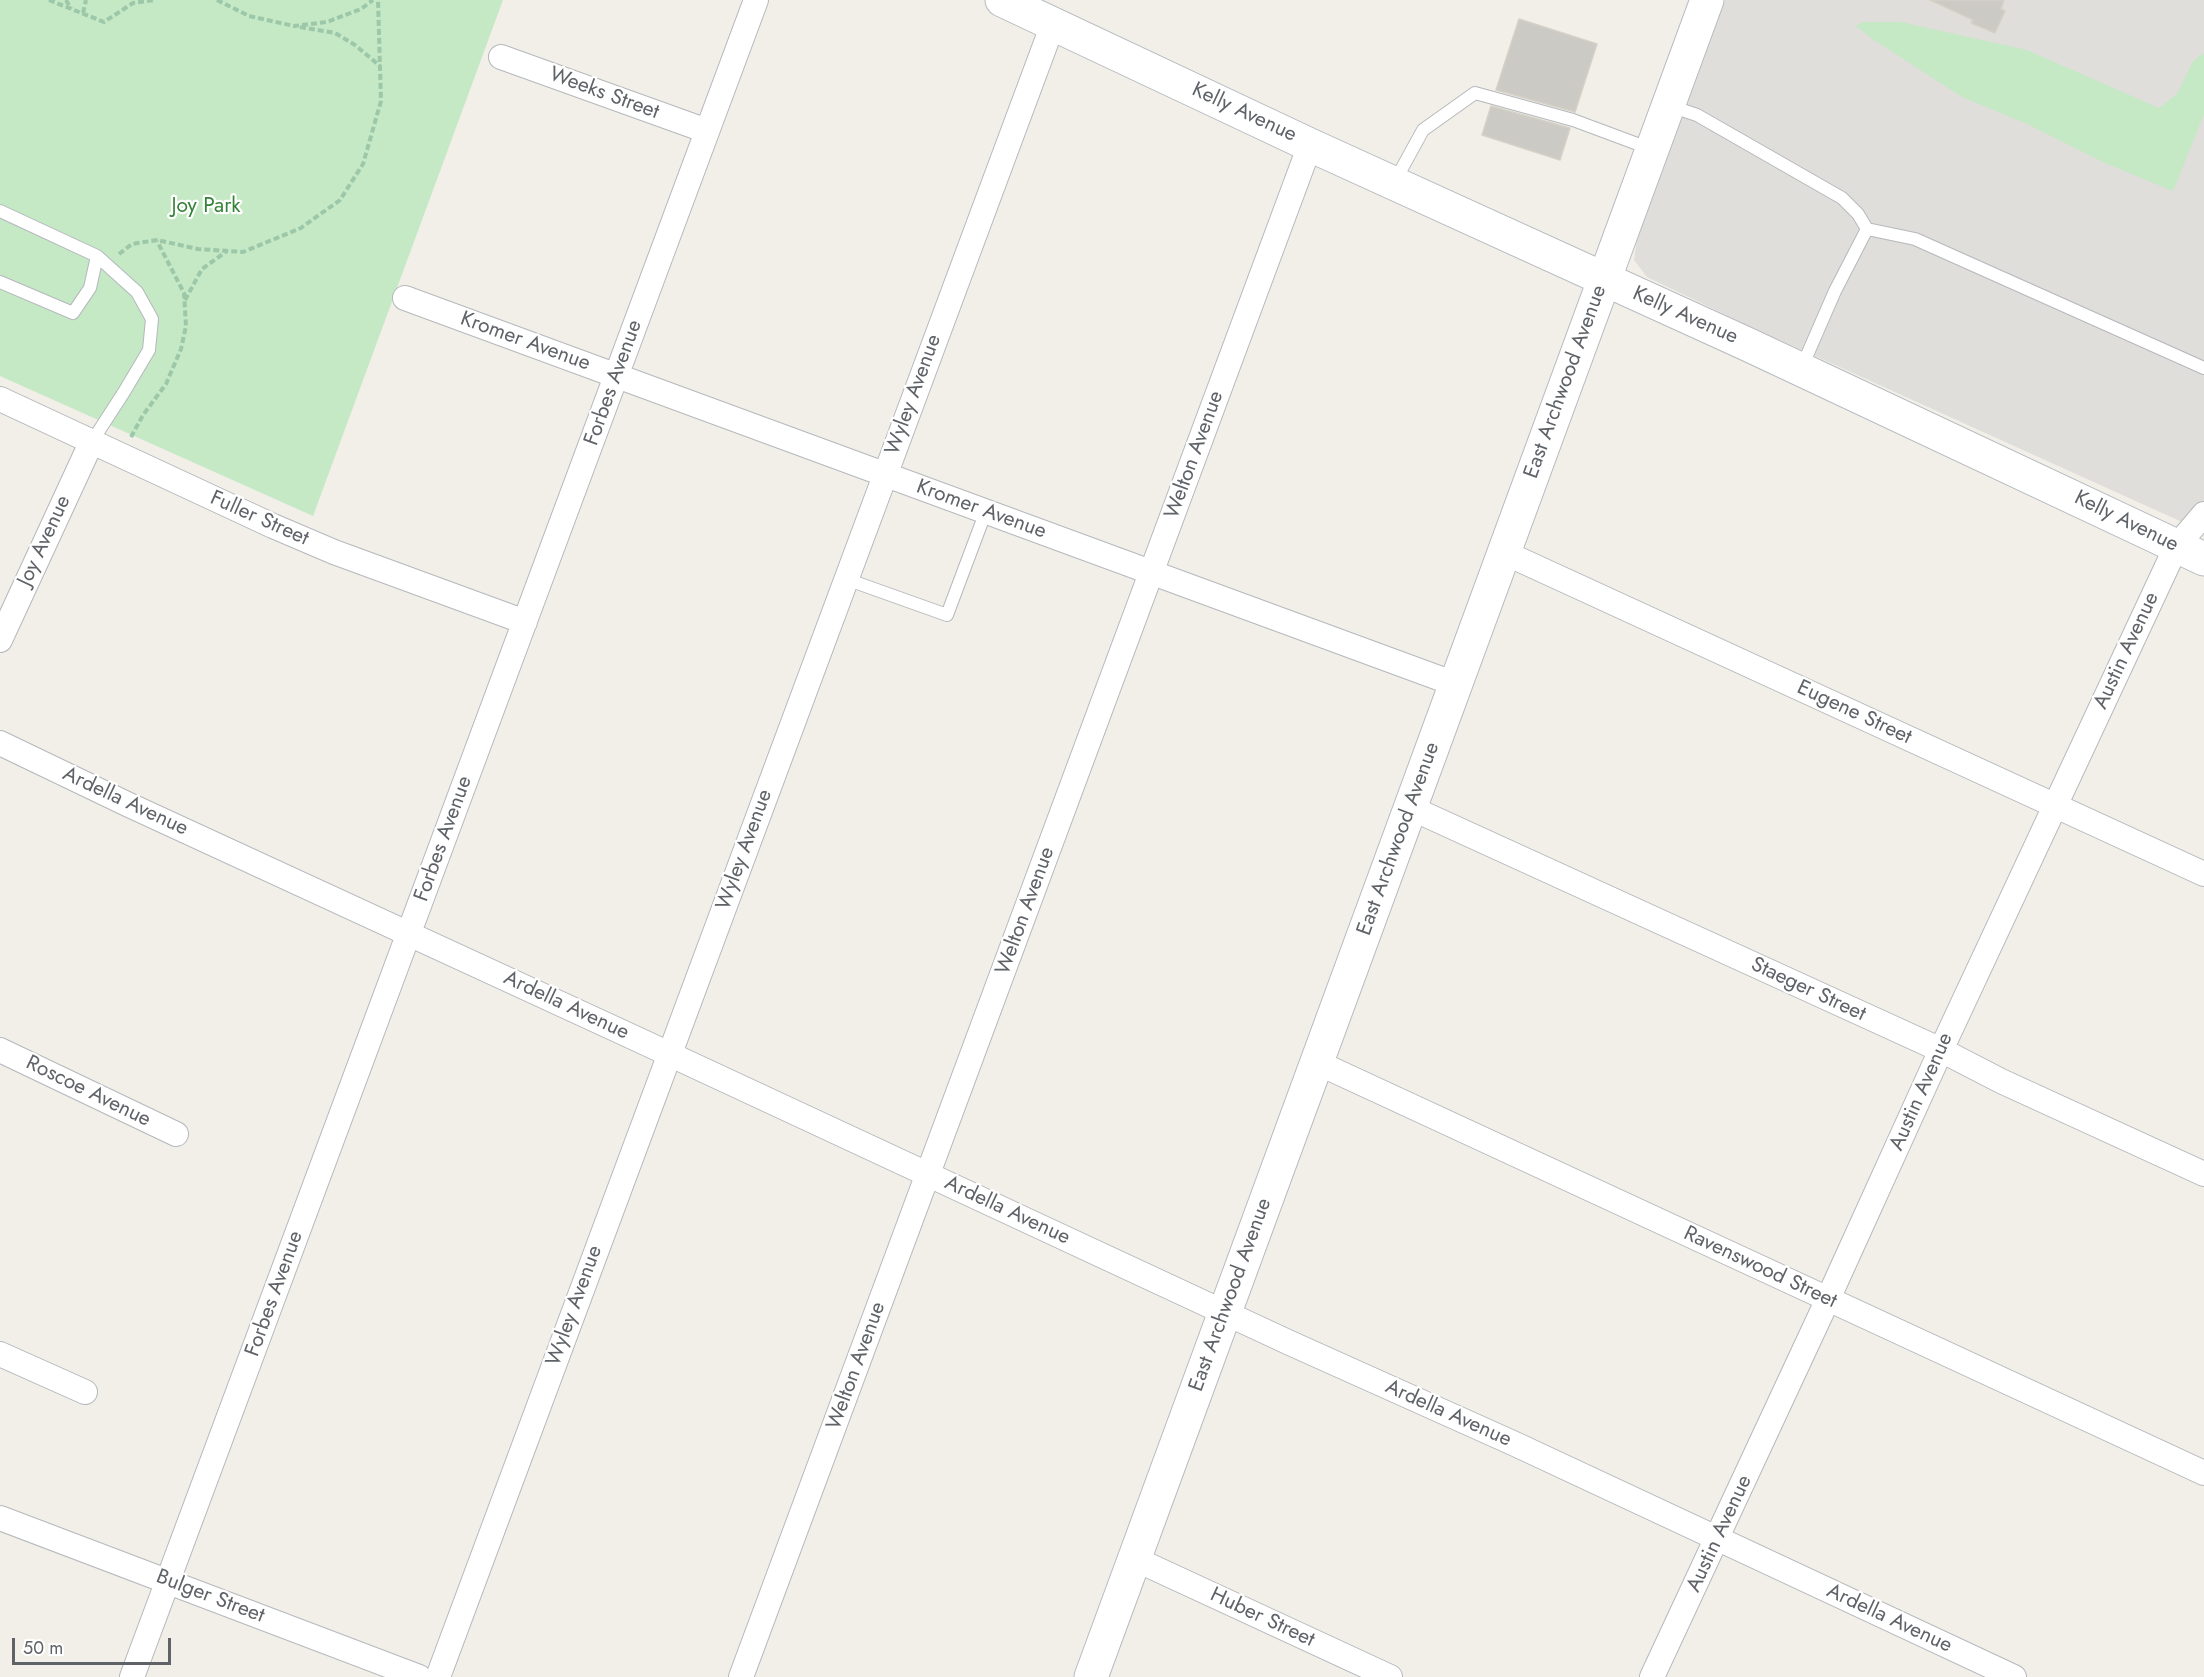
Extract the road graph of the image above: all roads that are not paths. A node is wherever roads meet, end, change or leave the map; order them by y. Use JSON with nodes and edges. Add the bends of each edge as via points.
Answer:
{"nodes":[{"id":1,"x":756,"y":0,"type":"edge"},
{"id":2,"x":1707,"y":0,"type":"edge"},
{"id":3,"x":1006,"y":1,"type":"edge"},
{"id":4,"x":1053,"y":24,"type":"junction"},
{"id":5,"x":501,"y":57,"type":"dead end"},
{"id":6,"x":1668,"y":105,"type":"junction"},
{"id":7,"x":707,"y":131,"type":"junction"},
{"id":8,"x":1310,"y":144,"type":"junction"},
{"id":9,"x":1652,"y":149,"type":"junction"},
{"id":10,"x":1395,"y":183,"type":"junction"},
{"id":11,"x":0,"y":211,"type":"edge"},
{"id":12,"x":1867,"y":229,"type":"junction"},
{"id":13,"x":102,"y":260,"type":"junction"},
{"id":14,"x":1603,"y":280,"type":"junction"},
{"id":15,"x":0,"y":282,"type":"edge"},
{"id":16,"x":405,"y":298,"type":"dead end"},
{"id":17,"x":2204,"y":368,"type":"edge"},
{"id":18,"x":1801,"y":369,"type":"junction"},
{"id":19,"x":616,"y":375,"type":"junction"},
{"id":20,"x":0,"y":399,"type":"edge"},
{"id":21,"x":91,"y":443,"type":"junction"},
{"id":22,"x":885,"y":475,"type":"junction"},
{"id":23,"x":986,"y":512,"type":"junction"},
{"id":24,"x":2204,"y":514,"type":"edge"},
{"id":25,"x":1503,"y":552,"type":"junction"},
{"id":26,"x":2190,"y":553,"type":"edge"},
{"id":27,"x":1151,"y":572,"type":"junction"},
{"id":28,"x":846,"y":579,"type":"junction"},
{"id":29,"x":525,"y":622,"type":"junction"},
{"id":30,"x":0,"y":640,"type":"edge"},
{"id":31,"x":1455,"y":684,"type":"junction"},
{"id":32,"x":0,"y":743,"type":"edge"},
{"id":33,"x":2055,"y":805,"type":"junction"},
{"id":34,"x":1411,"y":808,"type":"junction"},
{"id":35,"x":2204,"y":874,"type":"edge"},
{"id":36,"x":409,"y":934,"type":"junction"},
{"id":37,"x":0,"y":1050,"type":"edge"},
{"id":38,"x":1941,"y":1050,"type":"junction"},
{"id":39,"x":669,"y":1054,"type":"junction"},
{"id":40,"x":1316,"y":1062,"type":"junction"},
{"id":41,"x":176,"y":1134,"type":"dead end"},
{"id":42,"x":928,"y":1174,"type":"junction"},
{"id":43,"x":2204,"y":1174,"type":"edge"},
{"id":44,"x":1828,"y":1299,"type":"junction"},
{"id":45,"x":1226,"y":1312,"type":"junction"},
{"id":46,"x":0,"y":1353,"type":"edge"},
{"id":47,"x":85,"y":1392,"type":"dead end"},
{"id":48,"x":2204,"y":1473,"type":"edge"},
{"id":49,"x":0,"y":1518,"type":"edge"},
{"id":50,"x":1717,"y":1540,"type":"junction"},
{"id":51,"x":1135,"y":1559,"type":"junction"},
{"id":52,"x":168,"y":1581,"type":"junction"},
{"id":53,"x":132,"y":1677,"type":"edge"},
{"id":54,"x":419,"y":1677,"type":"edge"},
{"id":55,"x":438,"y":1677,"type":"edge"},
{"id":56,"x":741,"y":1677,"type":"edge"},
{"id":57,"x":1091,"y":1677,"type":"edge"},
{"id":58,"x":1390,"y":1677,"type":"edge"},
{"id":59,"x":1652,"y":1677,"type":"edge"},
{"id":60,"x":2014,"y":1677,"type":"edge"}],
"edges":[{"from":1,"to":7,"type":"street","name":"Forbes Avenue"},
{"from":2,"to":6,"type":"main road","name":"East Archwood Avenue"},
{"from":3,"to":4,"type":"main road","name":"Kelly Avenue"},
{"from":4,"to":8,"type":"main road","name":"Kelly Avenue"},
{"from":4,"to":22,"type":"street","name":"Wyley Avenue"},
{"from":5,"to":7,"type":"street","name":"Weeks Street"},
{"from":6,"to":9,"type":"main road","name":"East Archwood Avenue"},
{"from":6,"to":12,"type":"lane","via":[[1697,115],[1842,198]]},
{"from":7,"to":19,"type":"street","name":"Forbes Avenue"},
{"from":8,"to":10,"type":"main road","name":"Kelly Avenue"},
{"from":8,"to":27,"type":"street","name":"Welton Avenue"},
{"from":9,"to":10,"type":"lane","via":[[1573,120],[1475,93],[1423,130]]},
{"from":9,"to":14,"type":"main road","name":"East Archwood Avenue"},
{"from":10,"to":14,"type":"main road","name":"Kelly Avenue"},
{"from":11,"to":13,"type":"lane"},
{"from":12,"to":17,"type":"lane","via":[[1915,239]]},
{"from":12,"to":18,"type":"lane"},
{"from":13,"to":15,"type":"lane","via":[[73,314]]},
{"from":13,"to":21,"type":"lane","via":[[137,292],[152,319],[149,350]]},
{"from":14,"to":18,"type":"main road","name":"Kelly Avenue"},
{"from":14,"to":25,"type":"main road","name":"East Archwood Avenue"},
{"from":16,"to":19,"type":"street","name":"Kromer Avenue"},
{"from":18,"to":26,"type":"main road","name":"Kelly Avenue"},
{"from":19,"to":22,"type":"street","name":"Kromer Avenue"},
{"from":19,"to":29,"type":"street","name":"Forbes Avenue"},
{"from":20,"to":21,"type":"street","name":"Fuller Street"},
{"from":21,"to":29,"type":"street","name":"Fuller Street","via":[[324,547]]},
{"from":21,"to":30,"type":"street","name":"Joy Avenue"},
{"from":22,"to":23,"type":"street","name":"Kromer Avenue"},
{"from":22,"to":28,"type":"street","name":"Wyley Avenue"},
{"from":23,"to":27,"type":"street","name":"Kromer Avenue"},
{"from":23,"to":28,"type":"lane","via":[[947,615]]},
{"from":24,"to":26,"type":"street","name":"Austin Avenue"},
{"from":25,"to":31,"type":"main road","name":"East Archwood Avenue"},
{"from":25,"to":33,"type":"street","name":"Eugene Street"},
{"from":26,"to":33,"type":"street","name":"Austin Avenue"},
{"from":27,"to":31,"type":"street","name":"Kromer Avenue"},
{"from":27,"to":42,"type":"street","name":"Welton Avenue"},
{"from":28,"to":39,"type":"street","name":"Wyley Avenue"},
{"from":29,"to":36,"type":"street","name":"Forbes Avenue"},
{"from":31,"to":34,"type":"main road","name":"East Archwood Avenue"},
{"from":32,"to":36,"type":"street","name":"Ardella Avenue"},
{"from":33,"to":35,"type":"street","name":"Eugene Street"},
{"from":33,"to":38,"type":"street","name":"Austin Avenue"},
{"from":34,"to":38,"type":"street","name":"Staeger Street"},
{"from":34,"to":40,"type":"main road","name":"East Archwood Avenue"},
{"from":36,"to":39,"type":"street","name":"Ardella Avenue"},
{"from":36,"to":52,"type":"street","name":"Forbes Avenue"},
{"from":37,"to":41,"type":"street","name":"Roscoe Avenue"},
{"from":38,"to":43,"type":"street","name":"Staeger Street"},
{"from":38,"to":44,"type":"street","name":"Austin Avenue"},
{"from":39,"to":42,"type":"street","name":"Ardella Avenue"},
{"from":39,"to":55,"type":"street","name":"Wyley Avenue"},
{"from":40,"to":44,"type":"street","name":"Ravenswood Street"},
{"from":40,"to":45,"type":"main road","name":"East Archwood Avenue"},
{"from":42,"to":45,"type":"street","name":"Ardella Avenue"},
{"from":42,"to":56,"type":"street","name":"Welton Avenue"},
{"from":44,"to":48,"type":"street","name":"Ravenswood Street"},
{"from":44,"to":50,"type":"street","name":"Austin Avenue"},
{"from":45,"to":50,"type":"street","name":"Ardella Avenue"},
{"from":45,"to":51,"type":"main road","name":"East Archwood Avenue"},
{"from":46,"to":47,"type":"street"},
{"from":49,"to":52,"type":"street","name":"Bulger Street"},
{"from":50,"to":59,"type":"street","name":"Austin Avenue"},
{"from":50,"to":60,"type":"street","name":"Ardella Avenue"},
{"from":51,"to":57,"type":"main road","name":"East Archwood Avenue"},
{"from":51,"to":58,"type":"street","name":"Huber Street"},
{"from":52,"to":53,"type":"street","name":"Forbes Avenue"},
{"from":52,"to":54,"type":"street","name":"Bulger Street"}]}
